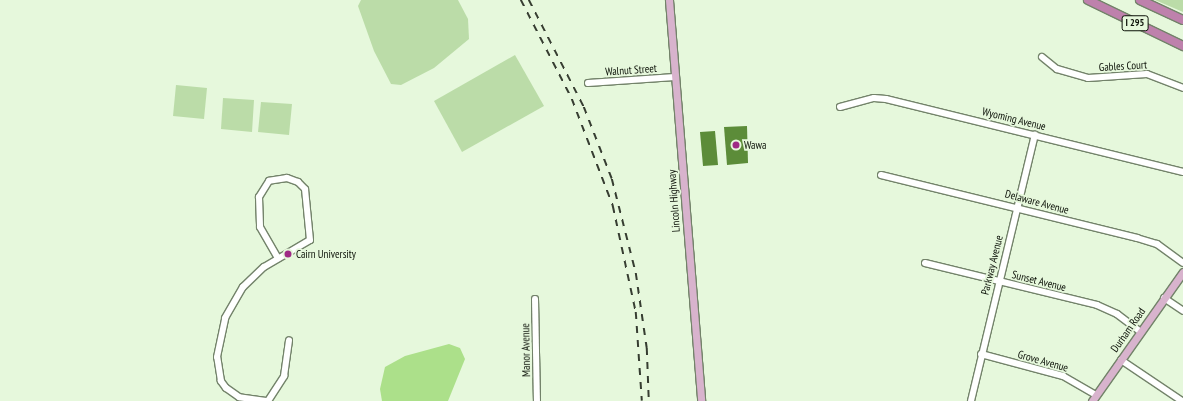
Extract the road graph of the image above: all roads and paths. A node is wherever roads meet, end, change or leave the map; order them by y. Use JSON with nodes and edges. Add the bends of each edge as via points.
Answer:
{"nodes":[{"id":1,"x":669,"y":0,"type":"edge"},
{"id":2,"x":1088,"y":0,"type":"edge"},
{"id":3,"x":1140,"y":0,"type":"edge"},
{"id":4,"x":1183,"y":20,"type":"edge"},
{"id":5,"x":1183,"y":46,"type":"edge"},
{"id":6,"x":1042,"y":57,"type":"dead end"},
{"id":7,"x":675,"y":77,"type":"junction"},
{"id":8,"x":588,"y":83,"type":"dead end"},
{"id":9,"x":1183,"y":88,"type":"edge"},
{"id":10,"x":840,"y":107,"type":"dead end"},
{"id":11,"x":1035,"y":135,"type":"junction"},
{"id":12,"x":1183,"y":172,"type":"edge"},
{"id":13,"x":881,"y":175,"type":"dead end"},
{"id":14,"x":1017,"y":207,"type":"junction"},
{"id":15,"x":278,"y":258,"type":"junction"},
{"id":16,"x":925,"y":263,"type":"dead end"},
{"id":17,"x":1183,"y":263,"type":"edge"},
{"id":18,"x":1183,"y":272,"type":"edge"},
{"id":19,"x":999,"y":281,"type":"junction"},
{"id":20,"x":1164,"y":298,"type":"junction"},
{"id":21,"x":534,"y":299,"type":"dead end"},
{"id":22,"x":1183,"y":311,"type":"edge"},
{"id":23,"x":1141,"y":332,"type":"junction"},
{"id":24,"x":289,"y":340,"type":"dead end"},
{"id":25,"x":980,"y":354,"type":"junction"},
{"id":26,"x":1121,"y":360,"type":"junction"},
{"id":27,"x":1094,"y":398,"type":"edge"},
{"id":28,"x":267,"y":401,"type":"edge"},
{"id":29,"x":537,"y":401,"type":"edge"},
{"id":30,"x":701,"y":401,"type":"edge"},
{"id":31,"x":971,"y":401,"type":"edge"},
{"id":32,"x":1182,"y":401,"type":"edge"}],
"edges":[{"from":1,"to":7,"type":"main road","name":"Lincoln Highway"},
{"from":2,"to":5,"type":"highway","number":"I 295"},
{"from":3,"to":4,"type":"highway","number":"I 295"},
{"from":6,"to":9,"type":"street","name":"Gables Court","via":[[1057,69],[1088,78],[1147,74]]},
{"from":7,"to":8,"type":"street","name":"Walnut Street"},
{"from":7,"to":30,"type":"main road","name":"Lincoln Highway"},
{"from":10,"to":11,"type":"street","name":"Wyoming Avenue","via":[[880,98]]},
{"from":11,"to":12,"type":"street","name":"Wyoming Avenue"},
{"from":11,"to":14,"type":"street","name":"Parkway Avenue"},
{"from":13,"to":14,"type":"street","name":"Delaware Avenue"},
{"from":14,"to":17,"type":"street","name":"Delaware Avenue","via":[[1156,244]]},
{"from":14,"to":19,"type":"street","name":"Parkway Avenue"},
{"from":15,"to":15,"type":"street","via":[[266,240],[258,218],[261,190],[269,181],[291,179],[305,189],[309,242]]},
{"from":15,"to":28,"type":"street","via":[[250,279],[232,304],[220,336],[217,357],[219,374],[226,388],[239,396]]},
{"from":16,"to":19,"type":"street","name":"Sunset Avenue"},
{"from":18,"to":20,"type":"main road","name":"Durham Road"},
{"from":19,"to":23,"type":"street","name":"Sunset Avenue","via":[[1097,305],[1122,317]]},
{"from":19,"to":25,"type":"street","name":"Parkway Avenue"},
{"from":20,"to":22,"type":"street"},
{"from":20,"to":23,"type":"main road","name":"Durham Road"},
{"from":21,"to":29,"type":"street","name":"Manor Avenue"},
{"from":23,"to":26,"type":"main road","name":"Durham Road"},
{"from":24,"to":28,"type":"street","via":[[284,376]]},
{"from":25,"to":27,"type":"street","name":"Grove Avenue","via":[[1063,376]]},
{"from":25,"to":31,"type":"street","name":"Parkway Avenue"},
{"from":26,"to":27,"type":"main road","name":"Durham Road"},
{"from":26,"to":32,"type":"street"}]}
